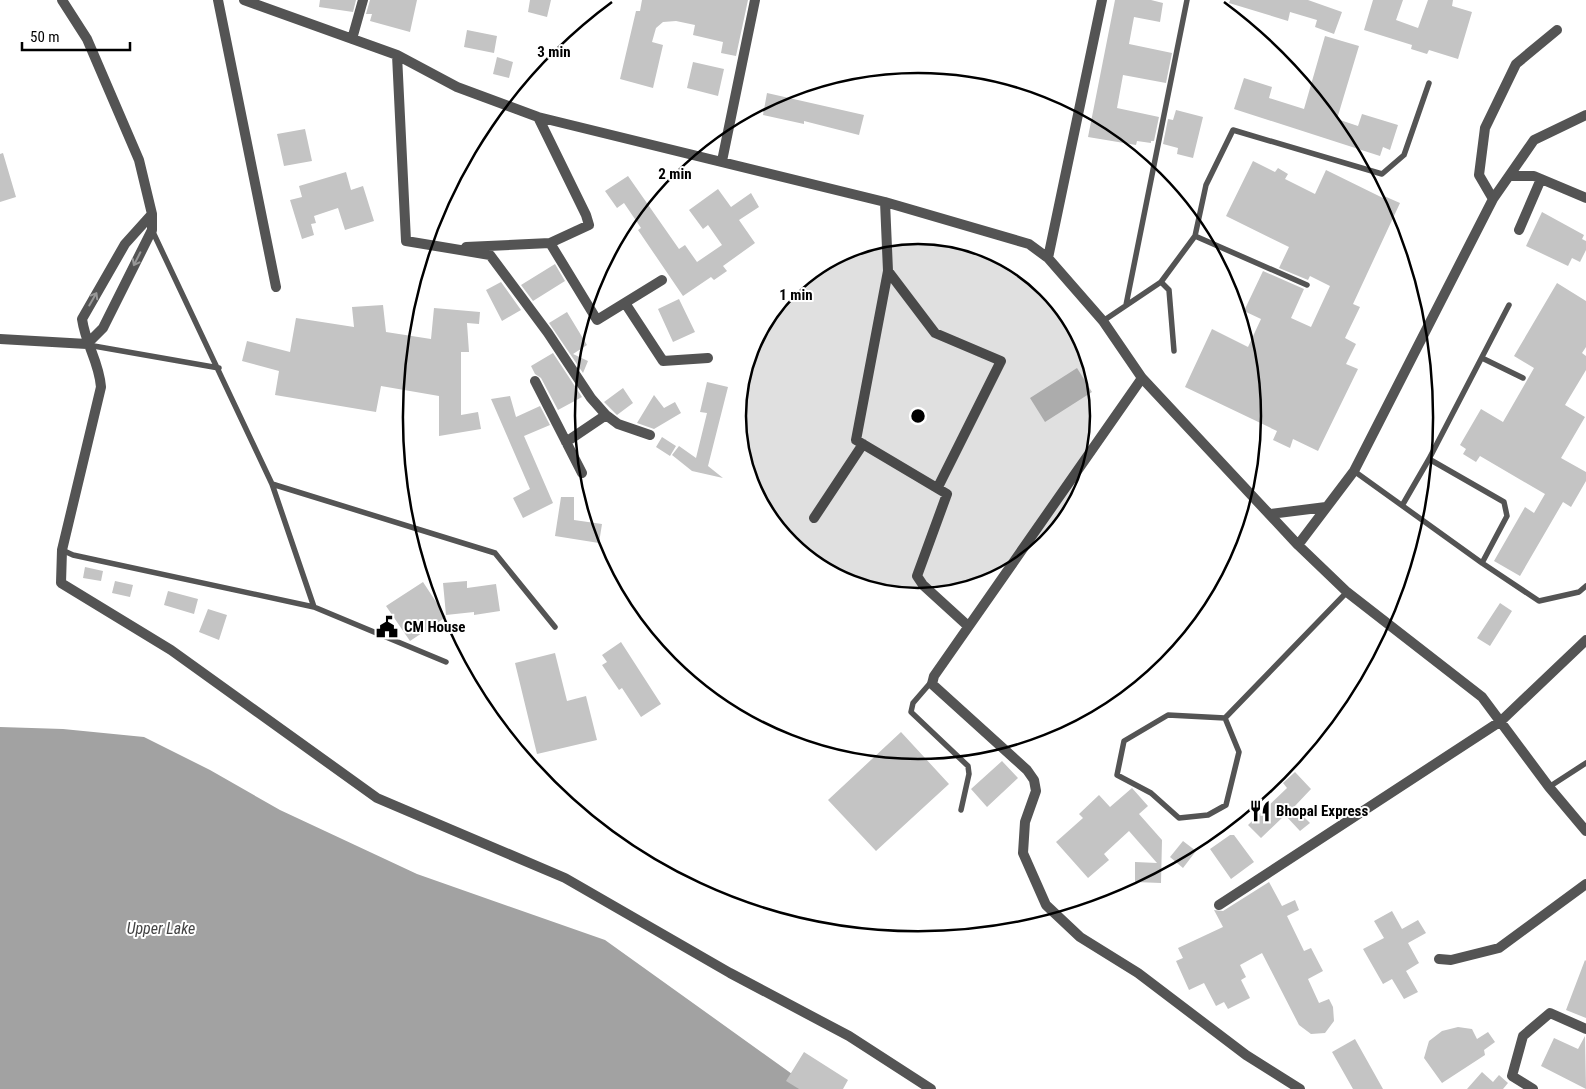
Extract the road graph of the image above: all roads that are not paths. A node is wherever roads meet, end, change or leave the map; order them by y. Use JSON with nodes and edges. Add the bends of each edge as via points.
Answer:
{"nodes":[{"id":1,"x":62,"y":0,"type":"edge"},
{"id":2,"x":218,"y":0,"type":"edge"},
{"id":3,"x":244,"y":0,"type":"edge"},
{"id":4,"x":363,"y":0,"type":"edge"},
{"id":5,"x":755,"y":0,"type":"edge"},
{"id":6,"x":1102,"y":0,"type":"edge"},
{"id":7,"x":1187,"y":0,"type":"edge"},
{"id":8,"x":1557,"y":30,"type":"dead end"},
{"id":9,"x":352,"y":39,"type":"junction"},
{"id":10,"x":397,"y":55,"type":"junction"},
{"id":11,"x":1429,"y":84,"type":"dead end"},
{"id":12,"x":1586,"y":115,"type":"edge"},
{"id":13,"x":538,"y":117,"type":"junction"},
{"id":14,"x":722,"y":161,"type":"junction"},
{"id":15,"x":1509,"y":176,"type":"junction"},
{"id":16,"x":1541,"y":179,"type":"junction"},
{"id":17,"x":1586,"y":198,"type":"edge"},
{"id":18,"x":1493,"y":199,"type":"junction"},
{"id":19,"x":885,"y":202,"type":"junction"},
{"id":20,"x":152,"y":214,"type":"junction"},
{"id":21,"x":152,"y":230,"type":"junction"},
{"id":22,"x":1519,"y":230,"type":"dead end"},
{"id":23,"x":1195,"y":236,"type":"junction"},
{"id":24,"x":550,"y":243,"type":"junction"},
{"id":25,"x":448,"y":248,"type":"junction"},
{"id":26,"x":1048,"y":258,"type":"junction"},
{"id":27,"x":888,"y":271,"type":"junction"},
{"id":28,"x":662,"y":280,"type":"dead end"},
{"id":29,"x":1162,"y":282,"type":"junction"},
{"id":30,"x":1307,"y":285,"type":"dead end"},
{"id":31,"x":276,"y":286,"type":"dead end"},
{"id":32,"x":625,"y":303,"type":"junction"},
{"id":33,"x":1126,"y":305,"type":"junction"},
{"id":34,"x":1509,"y":305,"type":"dead end"},
{"id":35,"x":1103,"y":322,"type":"junction"},
{"id":36,"x":0,"y":339,"type":"edge"},
{"id":37,"x":87,"y":344,"type":"junction"},
{"id":38,"x":1174,"y":351,"type":"dead end"},
{"id":39,"x":708,"y":358,"type":"dead end"},
{"id":40,"x":1482,"y":358,"type":"junction"},
{"id":41,"x":219,"y":368,"type":"junction"},
{"id":42,"x":1142,"y":378,"type":"junction"},
{"id":43,"x":1522,"y":378,"type":"dead end"},
{"id":44,"x":535,"y":381,"type":"dead end"},
{"id":45,"x":606,"y":415,"type":"junction"},
{"id":46,"x":650,"y":435,"type":"dead end"},
{"id":47,"x":566,"y":442,"type":"junction"},
{"id":48,"x":863,"y":444,"type":"junction"},
{"id":49,"x":1429,"y":459,"type":"junction"},
{"id":50,"x":1354,"y":471,"type":"junction"},
{"id":51,"x":582,"y":473,"type":"dead end"},
{"id":52,"x":272,"y":484,"type":"junction"},
{"id":53,"x":938,"y":487,"type":"junction"},
{"id":54,"x":1404,"y":504,"type":"junction"},
{"id":55,"x":1326,"y":507,"type":"junction"},
{"id":56,"x":1270,"y":514,"type":"junction"},
{"id":57,"x":814,"y":518,"type":"dead end"},
{"id":58,"x":1298,"y":545,"type":"junction"},
{"id":59,"x":62,"y":550,"type":"junction"},
{"id":60,"x":1482,"y":563,"type":"junction"},
{"id":61,"x":1586,"y":586,"type":"edge"},
{"id":62,"x":1347,"y":592,"type":"junction"},
{"id":63,"x":314,"y":607,"type":"junction"},
{"id":64,"x":968,"y":626,"type":"junction"},
{"id":65,"x":555,"y":627,"type":"dead end"},
{"id":66,"x":1586,"y":640,"type":"edge"},
{"id":67,"x":446,"y":662,"type":"dead end"},
{"id":68,"x":933,"y":679,"type":"junction"},
{"id":69,"x":1225,"y":718,"type":"junction"},
{"id":70,"x":1501,"y":721,"type":"junction"},
{"id":71,"x":1586,"y":763,"type":"edge"},
{"id":72,"x":1549,"y":787,"type":"junction"},
{"id":73,"x":961,"y":810,"type":"dead end"},
{"id":74,"x":1586,"y":831,"type":"edge"},
{"id":75,"x":1586,"y":884,"type":"edge"},
{"id":76,"x":1218,"y":905,"type":"dead end"},
{"id":77,"x":1439,"y":959,"type":"dead end"},
{"id":78,"x":1586,"y":1029,"type":"edge"},
{"id":79,"x":931,"y":1089,"type":"edge"},
{"id":80,"x":1300,"y":1089,"type":"edge"},
{"id":81,"x":1533,"y":1089,"type":"edge"}],
"edges":[{"from":1,"to":20,"type":"street","via":[[88,39],[140,160]]},
{"from":2,"to":31,"type":"street"},
{"from":3,"to":9,"type":"street"},
{"from":4,"to":9,"type":"street"},
{"from":5,"to":14,"type":"street"},
{"from":6,"to":26,"type":"street"},
{"from":7,"to":33,"type":"lane"},
{"from":8,"to":18,"type":"street","via":[[1516,64],[1485,128],[1479,175]]},
{"from":9,"to":10,"type":"street"},
{"from":10,"to":13,"type":"street","via":[[457,87]]},
{"from":10,"to":25,"type":"street","via":[[406,241]]},
{"from":11,"to":23,"type":"lane","via":[[1404,155],[1382,174],[1233,130],[1206,186]]},
{"from":12,"to":15,"type":"street","via":[[1534,140]]},
{"from":13,"to":14,"type":"street"},
{"from":13,"to":24,"type":"street","via":[[589,225]]},
{"from":14,"to":19,"type":"street"},
{"from":15,"to":16,"type":"street"},
{"from":15,"to":18,"type":"street"},
{"from":16,"to":17,"type":"street"},
{"from":16,"to":22,"type":"street"},
{"from":18,"to":50,"type":"street"},
{"from":19,"to":26,"type":"street","via":[[1029,244]]},
{"from":19,"to":27,"type":"street"},
{"from":20,"to":21,"type":"street"},
{"from":37,"to":20,"type":"street","one_way":true,"via":[[82,319],[125,244]]},
{"from":21,"to":37,"type":"street","one_way":true,"via":[[103,328]]},
{"from":21,"to":41,"type":"lane"},
{"from":23,"to":29,"type":"lane"},
{"from":23,"to":30,"type":"lane"},
{"from":24,"to":25,"type":"street"},
{"from":24,"to":32,"type":"street","via":[[597,320]]},
{"from":25,"to":45,"type":"street","via":[[490,255],[548,333],[590,398]]},
{"from":26,"to":35,"type":"street"},
{"from":27,"to":48,"type":"street","via":[[856,440]]},
{"from":27,"to":53,"type":"street","via":[[935,332],[1000,361]]},
{"from":28,"to":32,"type":"street"},
{"from":29,"to":33,"type":"lane"},
{"from":29,"to":38,"type":"lane","via":[[1169,290]]},
{"from":32,"to":39,"type":"street","via":[[663,361]]},
{"from":33,"to":35,"type":"lane"},
{"from":34,"to":40,"type":"lane"},
{"from":35,"to":42,"type":"street"},
{"from":36,"to":37,"type":"street"},
{"from":37,"to":41,"type":"lane"},
{"from":37,"to":59,"type":"street","via":[[100,369],[101,387]]},
{"from":40,"to":43,"type":"lane"},
{"from":40,"to":49,"type":"lane"},
{"from":41,"to":52,"type":"lane"},
{"from":42,"to":56,"type":"street"},
{"from":42,"to":64,"type":"street"},
{"from":44,"to":47,"type":"street"},
{"from":45,"to":46,"type":"street","via":[[618,424]]},
{"from":45,"to":47,"type":"street"},
{"from":47,"to":51,"type":"street"},
{"from":48,"to":53,"type":"street"},
{"from":48,"to":57,"type":"street"},
{"from":49,"to":54,"type":"lane"},
{"from":49,"to":60,"type":"lane","via":[[1504,502],[1507,516]]},
{"from":50,"to":54,"type":"lane"},
{"from":50,"to":55,"type":"street"},
{"from":52,"to":63,"type":"lane"},
{"from":52,"to":65,"type":"lane","via":[[495,553]]},
{"from":53,"to":64,"type":"street","via":[[947,494],[918,576],[923,585]]},
{"from":54,"to":60,"type":"lane"},
{"from":55,"to":56,"type":"street"},
{"from":55,"to":58,"type":"street"},
{"from":56,"to":58,"type":"street"},
{"from":58,"to":62,"type":"street"},
{"from":59,"to":63,"type":"lane"},
{"from":59,"to":79,"type":"street","via":[[61,583],[171,650],[377,798],[565,878],[730,973],[849,1036]]},
{"from":60,"to":61,"type":"lane","via":[[1539,601],[1579,592]]},
{"from":62,"to":69,"type":"lane"},
{"from":62,"to":70,"type":"street","via":[[1482,697]]},
{"from":63,"to":67,"type":"lane"},
{"from":64,"to":68,"type":"street"},
{"from":66,"to":70,"type":"street"},
{"from":68,"to":73,"type":"lane","via":[[913,704],[911,712],[968,766]]},
{"from":68,"to":80,"type":"street","via":[[932,684],[1034,780],[1036,790],[1025,822],[1023,853],[1046,905],[1080,937],[1138,973],[1246,1055]]},
{"from":69,"to":69,"type":"lane","via":[[1168,715],[1124,741],[1117,775],[1151,793],[1179,818],[1214,812],[1226,805],[1239,752]]},
{"from":70,"to":72,"type":"street"},
{"from":70,"to":76,"type":"street"},
{"from":71,"to":72,"type":"lane"},
{"from":72,"to":74,"type":"street"},
{"from":75,"to":77,"type":"street","via":[[1499,948],[1451,960]]},
{"from":78,"to":81,"type":"street","via":[[1550,1013],[1523,1036],[1512,1076]]}]}
